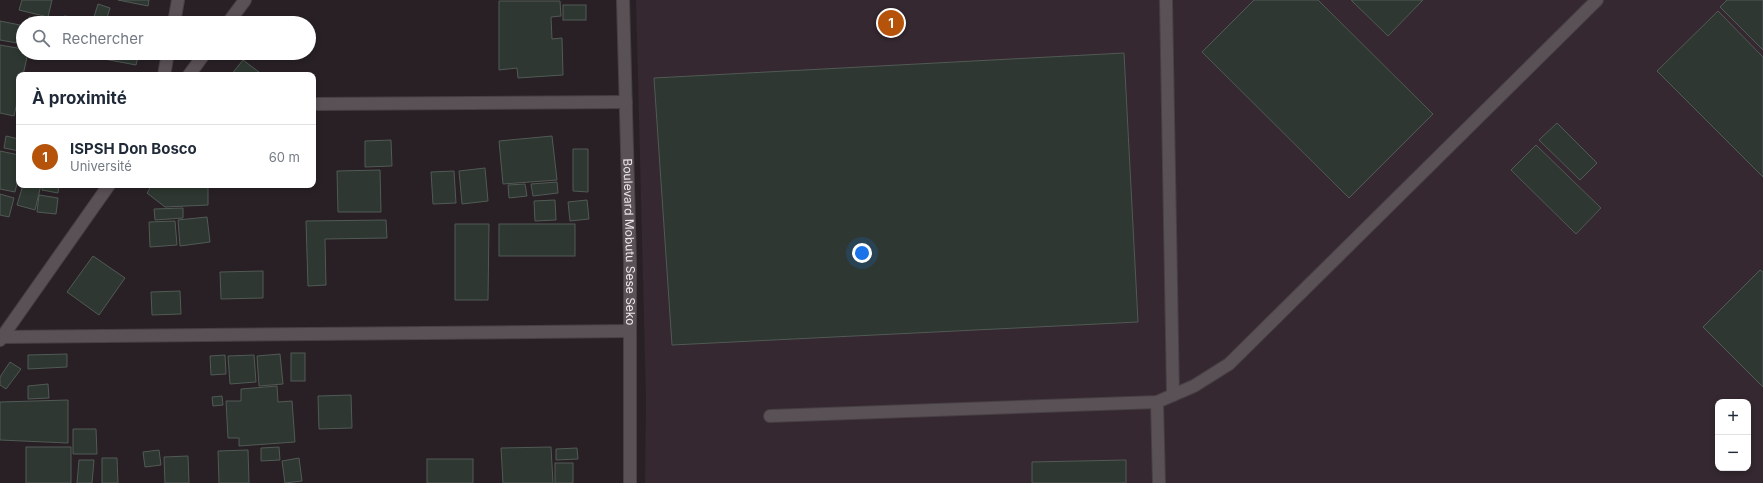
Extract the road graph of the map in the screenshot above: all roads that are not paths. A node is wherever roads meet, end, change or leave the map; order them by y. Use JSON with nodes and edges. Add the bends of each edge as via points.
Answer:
{"nodes":[{"id":1,"x":178,"y":0,"type":"edge"},
{"id":2,"x":245,"y":0,"type":"edge"},
{"id":3,"x":623,"y":0,"type":"edge"},
{"id":4,"x":1166,"y":0,"type":"edge"},
{"id":5,"x":1597,"y":0,"type":"edge"},
{"id":6,"x":175,"y":16,"type":"edge"},
{"id":7,"x":233,"y":16,"type":"edge"},
{"id":8,"x":167,"y":60,"type":"edge"},
{"id":9,"x":200,"y":60,"type":"edge"},
{"id":10,"x":165,"y":72,"type":"edge"},
{"id":11,"x":191,"y":72,"type":"edge"},
{"id":12,"x":626,"y":102,"type":"junction"},
{"id":13,"x":316,"y":104,"type":"edge"},
{"id":14,"x":107,"y":188,"type":"edge"},
{"id":15,"x":630,"y":332,"type":"junction"},
{"id":16,"x":1,"y":338,"type":"edge"},
{"id":17,"x":1172,"y":395,"type":"junction"},
{"id":18,"x":1157,"y":402,"type":"junction"},
{"id":19,"x":770,"y":416,"type":"dead end"},
{"id":20,"x":630,"y":483,"type":"edge"},
{"id":21,"x":1159,"y":483,"type":"edge"}],
"edges":[{"from":1,"to":6,"type":"street"},
{"from":2,"to":7,"type":"street"},
{"from":3,"to":12,"type":"street","name":"Boulevard Mobutu Sese Seko"},
{"from":4,"to":17,"type":"street"},
{"from":5,"to":17,"type":"street","via":[[1229,364],[1194,386]]},
{"from":8,"to":10,"type":"street"},
{"from":9,"to":11,"type":"street"},
{"from":12,"to":13,"type":"street"},
{"from":12,"to":15,"type":"street","name":"Boulevard Mobutu Sese Seko"},
{"from":14,"to":16,"type":"street"},
{"from":15,"to":16,"type":"street"},
{"from":15,"to":20,"type":"street","name":"Boulevard Mobutu Sese Seko"},
{"from":17,"to":18,"type":"street"},
{"from":18,"to":19,"type":"street"},
{"from":18,"to":21,"type":"street"}]}
